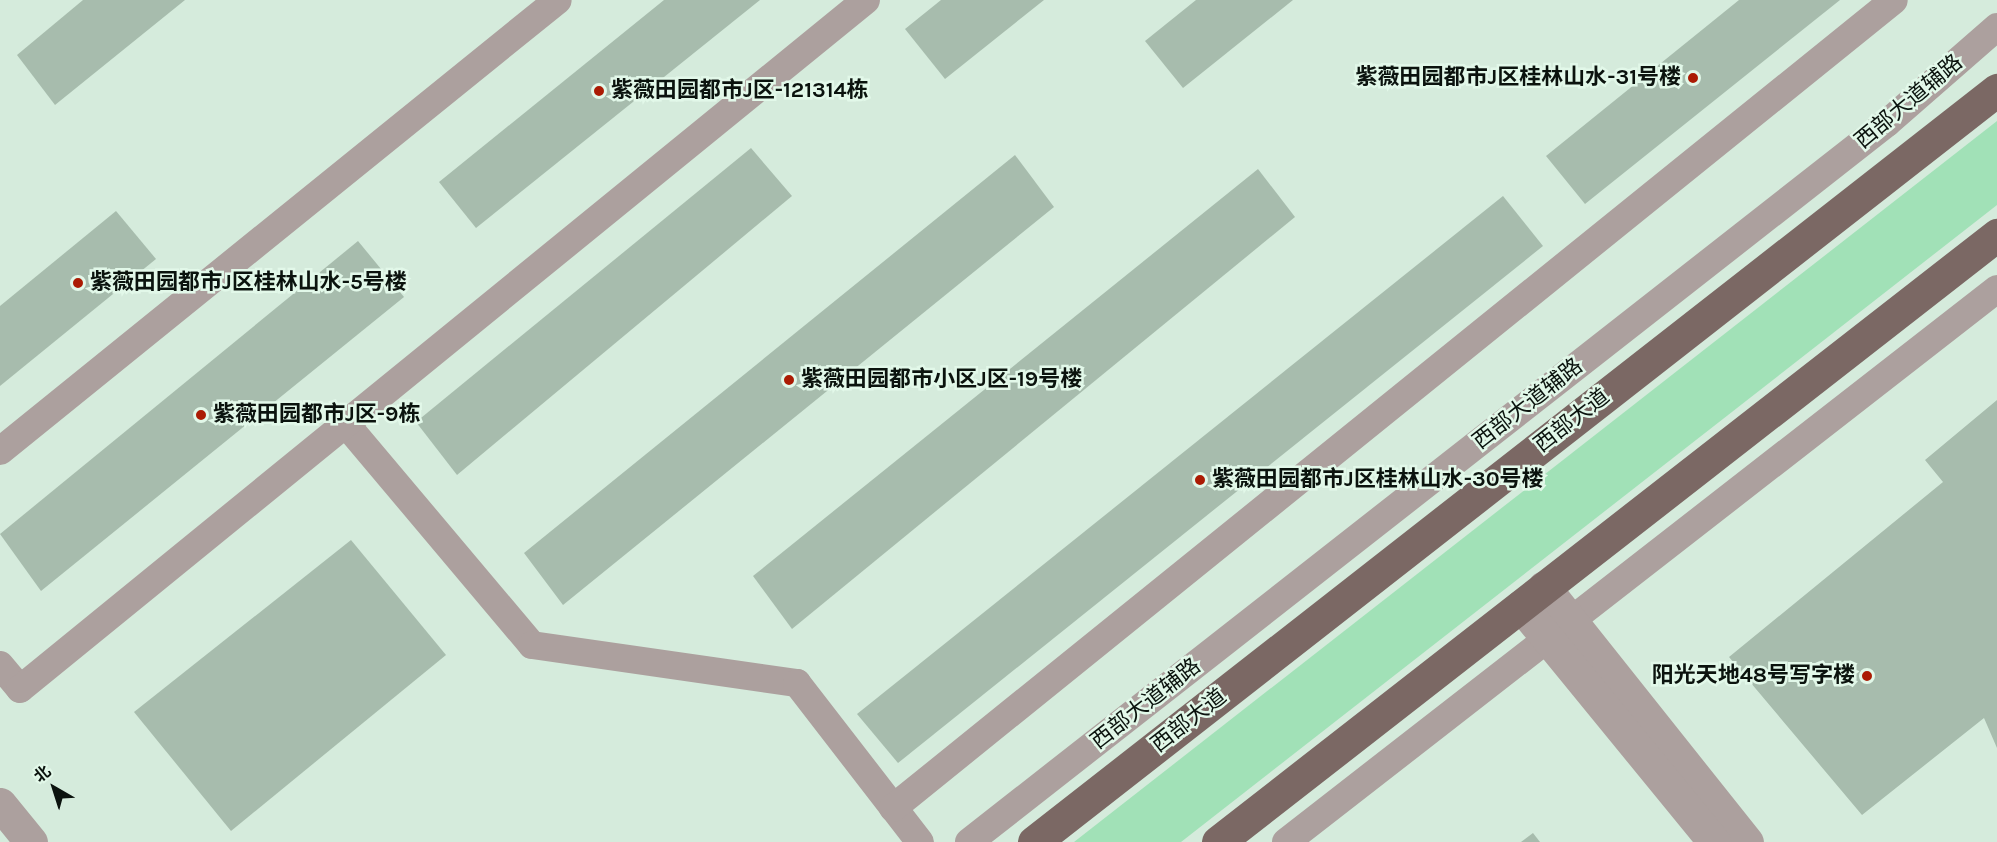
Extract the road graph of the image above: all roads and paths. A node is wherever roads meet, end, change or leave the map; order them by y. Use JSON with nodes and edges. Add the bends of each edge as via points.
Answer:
{"nodes":[{"id":1,"x":558,"y":0,"type":"edge"},
{"id":2,"x":866,"y":0,"type":"edge"},
{"id":3,"x":1894,"y":0,"type":"edge"},
{"id":4,"x":1997,"y":27,"type":"edge"},
{"id":5,"x":1997,"y":90,"type":"edge"},
{"id":6,"x":1997,"y":235,"type":"edge"},
{"id":7,"x":1997,"y":289,"type":"edge"},
{"id":8,"x":345,"y":423,"type":"junction"},
{"id":9,"x":0,"y":451,"type":"edge"},
{"id":10,"x":1533,"y":596,"type":"junction"},
{"id":11,"x":1559,"y":630,"type":"junction"},
{"id":12,"x":0,"y":665,"type":"edge"},
{"id":13,"x":0,"y":804,"type":"edge"},
{"id":14,"x":893,"y":808,"type":"junction"},
{"id":15,"x":31,"y":842,"type":"edge"},
{"id":16,"x":920,"y":842,"type":"edge"},
{"id":17,"x":969,"y":842,"type":"edge"},
{"id":18,"x":1034,"y":842,"type":"edge"},
{"id":19,"x":1218,"y":842,"type":"edge"},
{"id":20,"x":1286,"y":842,"type":"edge"},
{"id":21,"x":1714,"y":842,"type":"edge"},
{"id":22,"x":1747,"y":842,"type":"edge"}],
"edges":[{"from":1,"to":9,"type":"street"},
{"from":2,"to":8,"type":"street"},
{"from":3,"to":14,"type":"street"},
{"from":4,"to":17,"type":"street","name":"西部大道辅路","via":[[1887,123]]},
{"from":5,"to":18,"type":"main road","name":"西部大道"},
{"from":6,"to":10,"type":"main road"},
{"from":7,"to":11,"type":"street"},
{"from":8,"to":12,"type":"street","via":[[20,689]]},
{"from":8,"to":14,"type":"street","via":[[532,645],[797,683]]},
{"from":10,"to":11,"type":"street"},
{"from":10,"to":19,"type":"main road"},
{"from":11,"to":20,"type":"street"},
{"from":11,"to":21,"type":"street"},
{"from":11,"to":22,"type":"street"},
{"from":13,"to":15,"type":"street"},
{"from":14,"to":16,"type":"street"}]}
